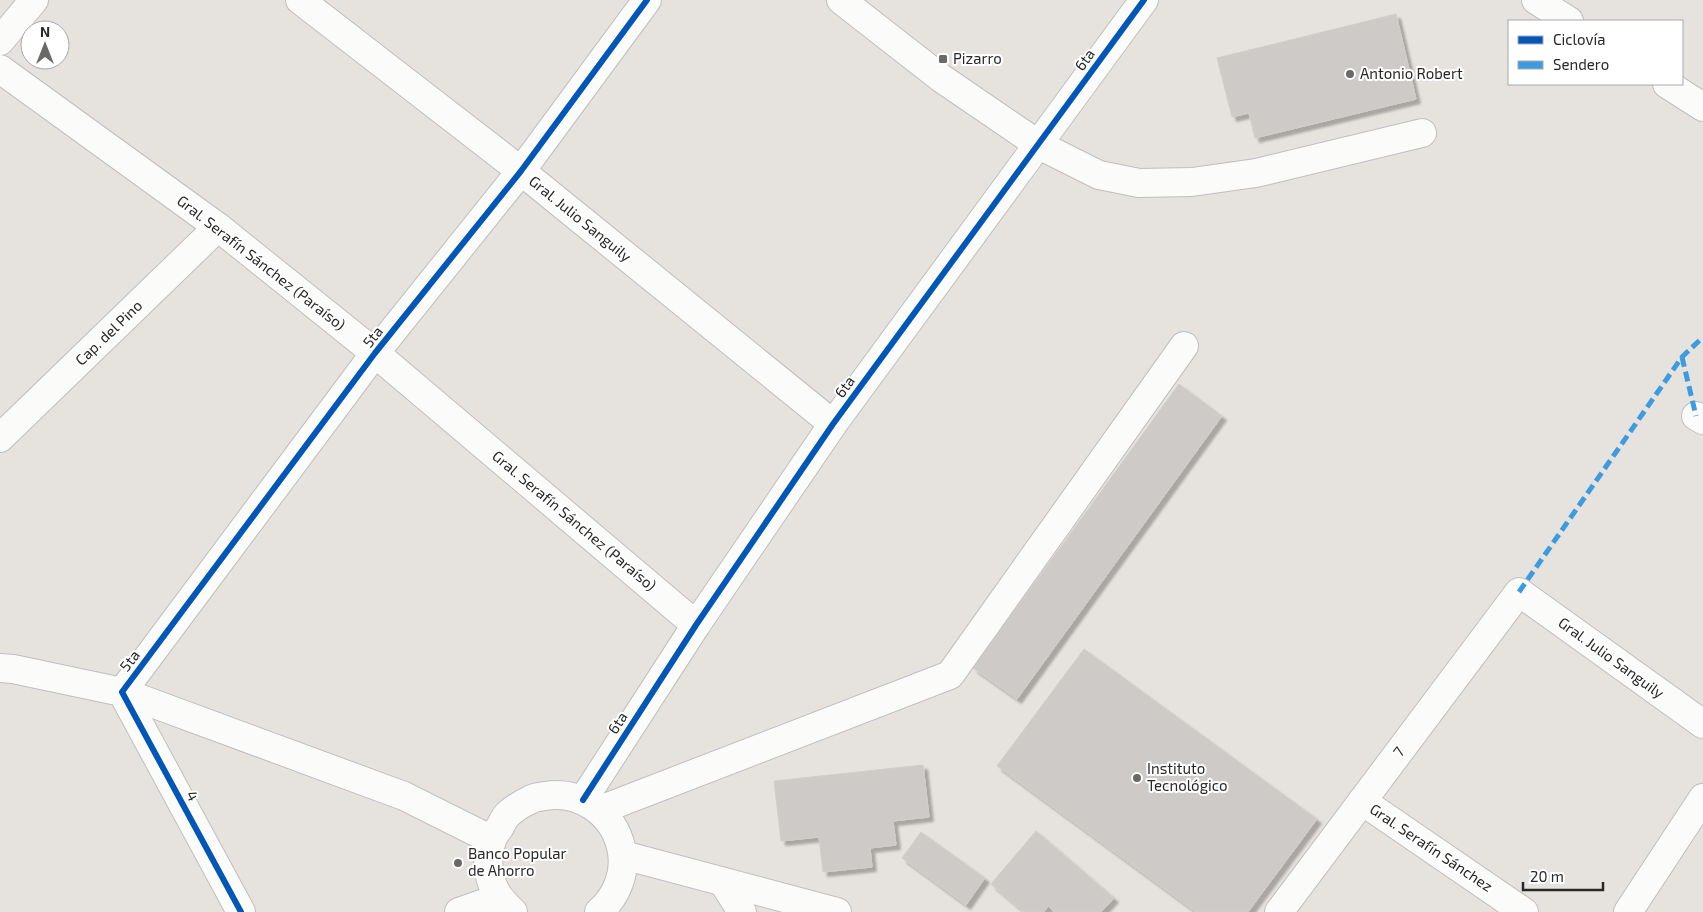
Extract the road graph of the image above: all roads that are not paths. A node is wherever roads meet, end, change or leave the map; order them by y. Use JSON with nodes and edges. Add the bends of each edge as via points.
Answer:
{"nodes":[{"id":1,"x":34,"y":0,"type":"edge"},
{"id":2,"x":300,"y":0,"type":"edge"},
{"id":3,"x":648,"y":0,"type":"edge"},
{"id":4,"x":841,"y":0,"type":"edge"},
{"id":5,"x":1144,"y":0,"type":"edge"},
{"id":6,"x":1536,"y":0,"type":"edge"},
{"id":7,"x":1567,"y":20,"type":"edge"},
{"id":8,"x":0,"y":41,"type":"edge"},
{"id":9,"x":0,"y":69,"type":"edge"},
{"id":10,"x":1669,"y":85,"type":"edge"},
{"id":11,"x":1703,"y":107,"type":"edge"},
{"id":12,"x":1422,"y":133,"type":"dead end"},
{"id":13,"x":1039,"y":145,"type":"junction"},
{"id":14,"x":521,"y":171,"type":"junction"},
{"id":15,"x":218,"y":227,"type":"junction"},
{"id":16,"x":1184,"y":346,"type":"dead end"},
{"id":17,"x":375,"y":353,"type":"junction"},
{"id":18,"x":833,"y":424,"type":"junction"},
{"id":19,"x":0,"y":438,"type":"edge"},
{"id":20,"x":1519,"y":592,"type":"joint"},
{"id":21,"x":696,"y":625,"type":"junction"},
{"id":22,"x":0,"y":668,"type":"edge"},
{"id":23,"x":122,"y":692,"type":"junction"},
{"id":24,"x":1703,"y":724,"type":"edge"},
{"id":25,"x":1703,"y":798,"type":"edge"},
{"id":26,"x":1362,"y":801,"type":"junction"},
{"id":27,"x":591,"y":805,"type":"junction"},
{"id":28,"x":492,"y":840,"type":"junction"},
{"id":29,"x":623,"y":855,"type":"junction"},
{"id":30,"x":723,"y":882,"type":"junction"},
{"id":31,"x":506,"y":905,"type":"edge"},
{"id":32,"x":241,"y":912,"type":"edge"},
{"id":33,"x":459,"y":912,"type":"edge"},
{"id":34,"x":599,"y":912,"type":"edge"},
{"id":35,"x":742,"y":912,"type":"edge"},
{"id":36,"x":837,"y":912,"type":"edge"},
{"id":37,"x":1279,"y":912,"type":"edge"},
{"id":38,"x":1524,"y":912,"type":"edge"},
{"id":39,"x":1628,"y":912,"type":"edge"}],
"edges":[{"from":1,"to":8,"type":"street"},
{"from":2,"to":14,"type":"street","name":"Gral. Julio Sanguily"},
{"from":3,"to":14,"type":"street","name":"5ta"},
{"from":4,"to":13,"type":"street","via":[[941,78]]},
{"from":5,"to":13,"type":"street","name":"6ta"},
{"from":6,"to":7,"type":"street"},
{"from":9,"to":15,"type":"street","name":"Gral. Serafín Sánchez (Paraíso)"},
{"from":10,"to":11,"type":"street"},
{"from":12,"to":13,"type":"street","via":[[1256,173],[1192,182],[1138,183],[1099,175]]},
{"from":13,"to":18,"type":"street","name":"6ta"},
{"from":14,"to":17,"type":"street","name":"5ta"},
{"from":14,"to":18,"type":"street","name":"Gral. Julio Sanguily"},
{"from":15,"to":17,"type":"street","name":"Gral. Serafín Sánchez (Paraíso)"},
{"from":15,"to":19,"type":"street","name":"Cap. del Pino"},
{"from":16,"to":27,"type":"street","via":[[950,675]]},
{"from":17,"to":21,"type":"street","name":"Gral. Serafín Sánchez (Paraíso)"},
{"from":17,"to":23,"type":"street","name":"5ta"},
{"from":18,"to":21,"type":"street","name":"6ta"},
{"from":20,"to":24,"type":"street","name":"Gral. Julio Sanguily"},
{"from":20,"to":26,"type":"street","name":"7"},
{"from":21,"to":27,"type":"street","name":"6ta"},
{"from":22,"to":23,"type":"street"},
{"from":23,"to":28,"type":"street","via":[[404,796]]},
{"from":23,"to":32,"type":"street","name":"4"},
{"from":25,"to":39,"type":"street"},
{"from":26,"to":37,"type":"street","name":"7"},
{"from":26,"to":38,"type":"street","name":"Gral. Serafín Sánchez"},
{"from":27,"to":28,"type":"street","via":[[555,794],[531,799],[507,815]]},
{"from":27,"to":29,"type":"street","via":[[611,823],[619,837]]},
{"from":28,"to":31,"type":"street","via":[[490,873],[493,886]]},
{"from":29,"to":30,"type":"street"},
{"from":29,"to":34,"type":"street","via":[[615,893]]},
{"from":30,"to":35,"type":"street"},
{"from":30,"to":36,"type":"street"},
{"from":31,"to":33,"type":"street"}]}
